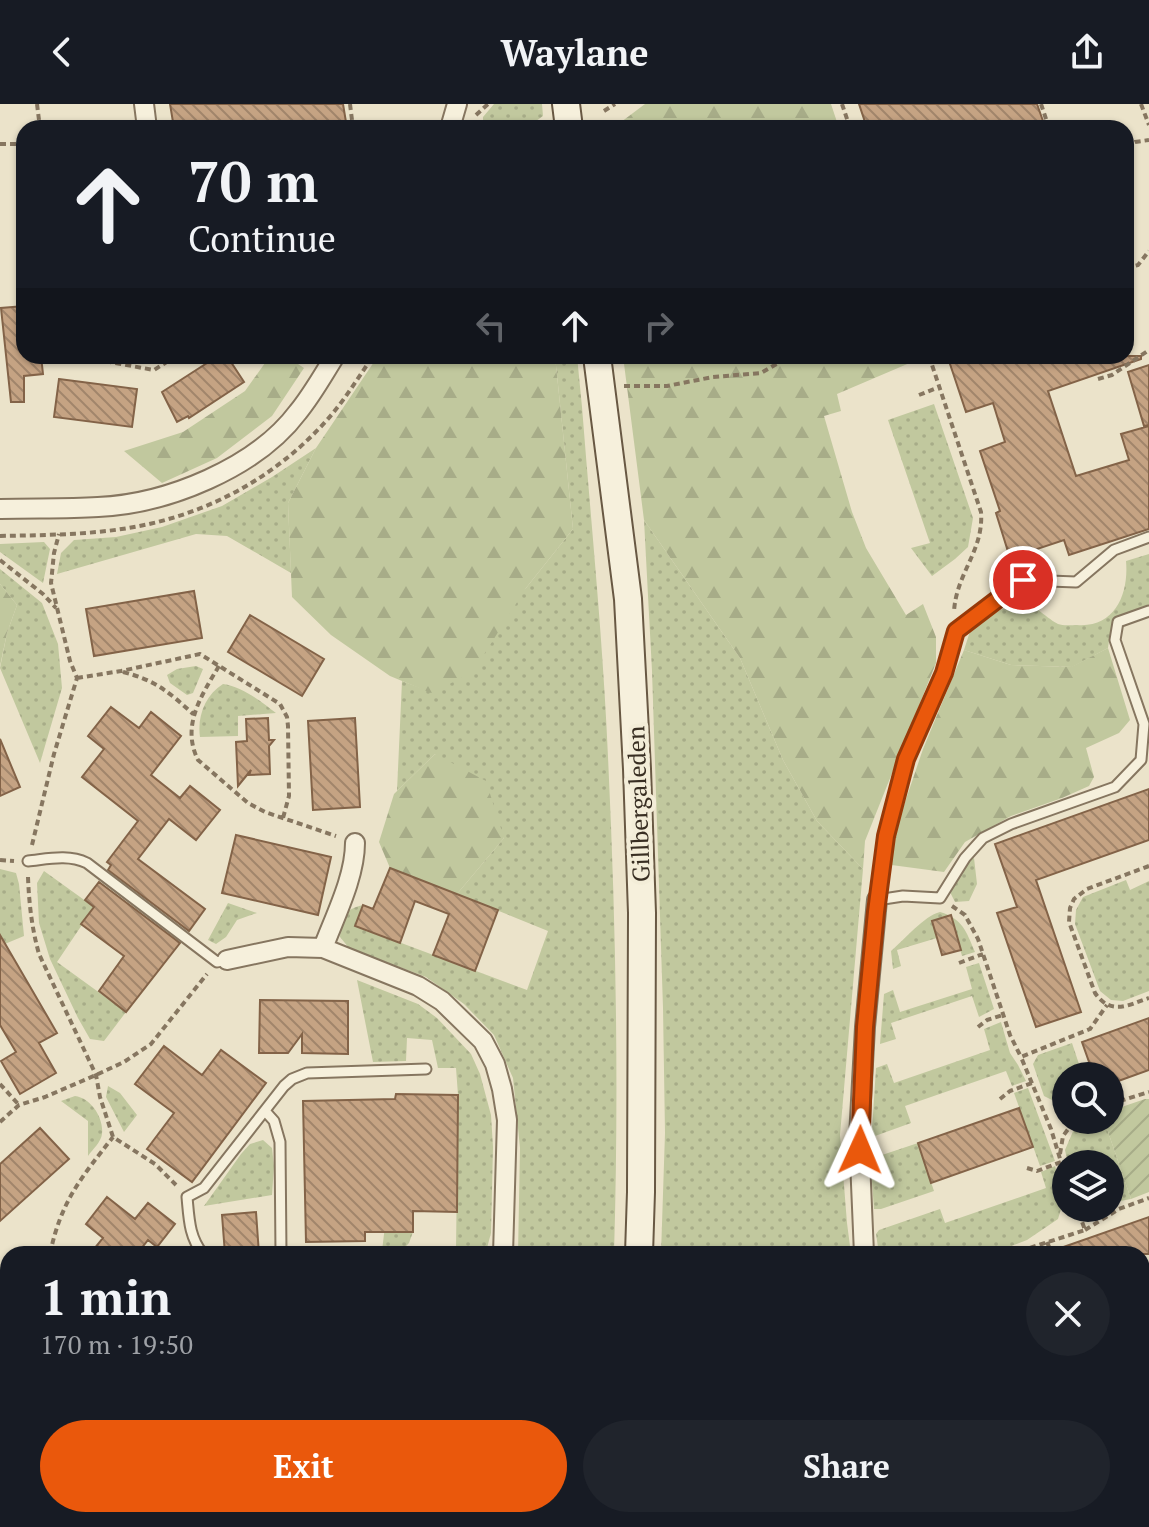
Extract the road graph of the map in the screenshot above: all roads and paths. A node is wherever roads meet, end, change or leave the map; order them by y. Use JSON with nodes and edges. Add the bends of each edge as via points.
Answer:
{"nodes":[{"id":1,"x":615,"y":104,"type":"edge"},
{"id":2,"x":1141,"y":104,"type":"edge"},
{"id":3,"x":604,"y":111,"type":"dead end"},
{"id":4,"x":1149,"y":125,"type":"edge"},
{"id":5,"x":1149,"y":251,"type":"edge"},
{"id":6,"x":1134,"y":266,"type":"edge"},
{"id":7,"x":121,"y":364,"type":"edge"},
{"id":8,"x":163,"y":364,"type":"edge"},
{"id":9,"x":330,"y":364,"type":"edge"},
{"id":10,"x":598,"y":364,"type":"edge"},
{"id":11,"x":776,"y":364,"type":"edge"},
{"id":12,"x":932,"y":364,"type":"edge"},
{"id":13,"x":1128,"y":364,"type":"edge"},
{"id":14,"x":1098,"y":379,"type":"dead end"},
{"id":15,"x":601,"y":386,"type":"junction"},
{"id":16,"x":940,"y":387,"type":"junction"},
{"id":17,"x":919,"y":395,"type":"dead end"},
{"id":18,"x":0,"y":509,"type":"edge"},
{"id":19,"x":59,"y":534,"type":"dead end"},
{"id":20,"x":1149,"y":537,"type":"edge"},
{"id":21,"x":0,"y":560,"type":"edge"},
{"id":22,"x":56,"y":608,"type":"junction"},
{"id":23,"x":1149,"y":611,"type":"edge"},
{"id":24,"x":956,"y":631,"type":"junction"},
{"id":25,"x":219,"y":666,"type":"junction"},
{"id":26,"x":121,"y":671,"type":"junction"},
{"id":27,"x":77,"y":678,"type":"junction"},
{"id":28,"x":194,"y":714,"type":"junction"},
{"id":29,"x":283,"y":818,"type":"junction"},
{"id":30,"x":355,"y":843,"type":"joint"},
{"id":31,"x":28,"y":861,"type":"junction"},
{"id":32,"x":1149,"y":866,"type":"edge"},
{"id":33,"x":940,"y":898,"type":"junction"},
{"id":34,"x":877,"y":900,"type":"junction"},
{"id":35,"x":323,"y":948,"type":"junction"},
{"id":36,"x":983,"y":954,"type":"junction"},
{"id":37,"x":222,"y":961,"type":"junction"},
{"id":38,"x":959,"y":963,"type":"dead end"},
{"id":39,"x":1149,"y":998,"type":"edge"},
{"id":40,"x":1107,"y":1005,"type":"junction"},
{"id":41,"x":1003,"y":1015,"type":"junction"},
{"id":42,"x":978,"y":1027,"type":"dead end"},
{"id":43,"x":1021,"y":1057,"type":"junction"},
{"id":44,"x":426,"y":1069,"type":"dead end"},
{"id":45,"x":96,"y":1075,"type":"junction"},
{"id":46,"x":1032,"y":1083,"type":"junction"},
{"id":47,"x":0,"y":1084,"type":"edge"},
{"id":48,"x":1149,"y":1092,"type":"edge"},
{"id":49,"x":1000,"y":1099,"type":"dead end"},
{"id":50,"x":1124,"y":1100,"type":"edge"},
{"id":51,"x":19,"y":1105,"type":"junction"},
{"id":52,"x":265,"y":1111,"type":"junction"},
{"id":53,"x":0,"y":1122,"type":"edge"},
{"id":54,"x":113,"y":1137,"type":"junction"},
{"id":55,"x":1057,"y":1150,"type":"edge"},
{"id":56,"x":1052,"y":1165,"type":"edge"},
{"id":57,"x":1027,"y":1168,"type":"dead end"},
{"id":58,"x":187,"y":1197,"type":"junction"},
{"id":59,"x":1149,"y":1198,"type":"edge"},
{"id":60,"x":1082,"y":1222,"type":"edge"},
{"id":61,"x":1085,"y":1230,"type":"junction"},
{"id":62,"x":1047,"y":1242,"type":"junction"},
{"id":63,"x":52,"y":1246,"type":"edge"},
{"id":64,"x":198,"y":1246,"type":"edge"},
{"id":65,"x":281,"y":1246,"type":"edge"},
{"id":66,"x":503,"y":1246,"type":"edge"},
{"id":67,"x":639,"y":1246,"type":"edge"},
{"id":68,"x":864,"y":1246,"type":"edge"},
{"id":69,"x":1035,"y":1246,"type":"edge"},
{"id":70,"x":1049,"y":1246,"type":"edge"}],
"edges":[{"from":1,"to":3,"type":"path"},
{"from":2,"to":4,"type":"path"},
{"from":5,"to":6,"type":"path"},
{"from":7,"to":8,"type":"path","via":[[154,370]]},
{"from":9,"to":18,"type":"street","via":[[297,414],[265,446],[206,481],[154,499],[101,507]]},
{"from":10,"to":15,"type":"main road","name":"Gillbergaleden"},
{"from":11,"to":15,"type":"path","via":[[761,373],[667,386]]},
{"from":12,"to":16,"type":"path"},
{"from":13,"to":14,"type":"path"},
{"from":15,"to":67,"type":"main road","name":"Gillbergaleden","via":[[628,599],[637,769],[642,913]]},
{"from":16,"to":17,"type":"path"},
{"from":16,"to":24,"type":"path","via":[[981,512],[979,542],[955,599]]},
{"from":19,"to":22,"type":"path","via":[[51,571]]},
{"from":20,"to":24,"type":"lane","via":[[1114,550],[1076,582],[1023,580]]},
{"from":21,"to":22,"type":"path"},
{"from":22,"to":27,"type":"path"},
{"from":23,"to":33,"type":"lane","via":[[1118,622],[1115,640],[1144,724],[1141,760],[1115,787],[983,838]]},
{"from":24,"to":34,"type":"lane","via":[[944,673],[906,759],[886,836]]},
{"from":25,"to":26,"type":"path","via":[[194,654]]},
{"from":25,"to":28,"type":"path"},
{"from":25,"to":29,"type":"path","via":[[284,710],[289,796]]},
{"from":26,"to":27,"type":"path"},
{"from":26,"to":28,"type":"path","via":[[158,684]]},
{"from":27,"to":31,"type":"path"},
{"from":28,"to":29,"type":"path","via":[[191,735],[198,760],[248,803]]},
{"from":29,"to":30,"type":"path"},
{"from":30,"to":35,"type":"street"},
{"from":31,"to":37,"type":"lane","via":[[69,857],[87,863]]},
{"from":31,"to":45,"type":"path","via":[[29,904],[39,954]]},
{"from":32,"to":40,"type":"path","via":[[1087,889],[1070,908],[1069,922],[1095,993]]},
{"from":33,"to":34,"type":"lane"},
{"from":33,"to":36,"type":"path","via":[[965,915]]},
{"from":34,"to":68,"type":"street","via":[[859,1137]]},
{"from":35,"to":37,"type":"street","via":[[288,947]]},
{"from":35,"to":66,"type":"street","via":[[418,986],[442,1001],[483,1041],[495,1064],[507,1120]]},
{"from":36,"to":38,"type":"path"},
{"from":36,"to":41,"type":"path"},
{"from":37,"to":45,"type":"path","via":[[151,1044]]},
{"from":39,"to":40,"type":"path","via":[[1123,1007]]},
{"from":40,"to":43,"type":"path","via":[[1090,1029]]},
{"from":41,"to":42,"type":"path"},
{"from":41,"to":43,"type":"path"},
{"from":43,"to":46,"type":"path"},
{"from":44,"to":52,"type":"lane","via":[[307,1073],[284,1086]]},
{"from":45,"to":51,"type":"path"},
{"from":45,"to":54,"type":"path"},
{"from":46,"to":49,"type":"path"},
{"from":46,"to":55,"type":"path"},
{"from":47,"to":51,"type":"path"},
{"from":48,"to":50,"type":"path"},
{"from":51,"to":53,"type":"path"},
{"from":52,"to":58,"type":"lane","via":[[204,1188]]},
{"from":52,"to":65,"type":"lane","via":[[280,1142]]},
{"from":54,"to":58,"type":"path","via":[[155,1164]]},
{"from":54,"to":63,"type":"path","via":[[63,1207]]},
{"from":56,"to":57,"type":"path","via":[[1037,1171]]},
{"from":58,"to":64,"type":"lane"},
{"from":59,"to":61,"type":"path"},
{"from":60,"to":61,"type":"path"},
{"from":61,"to":62,"type":"path"},
{"from":62,"to":69,"type":"path"},
{"from":62,"to":70,"type":"path"}]}
